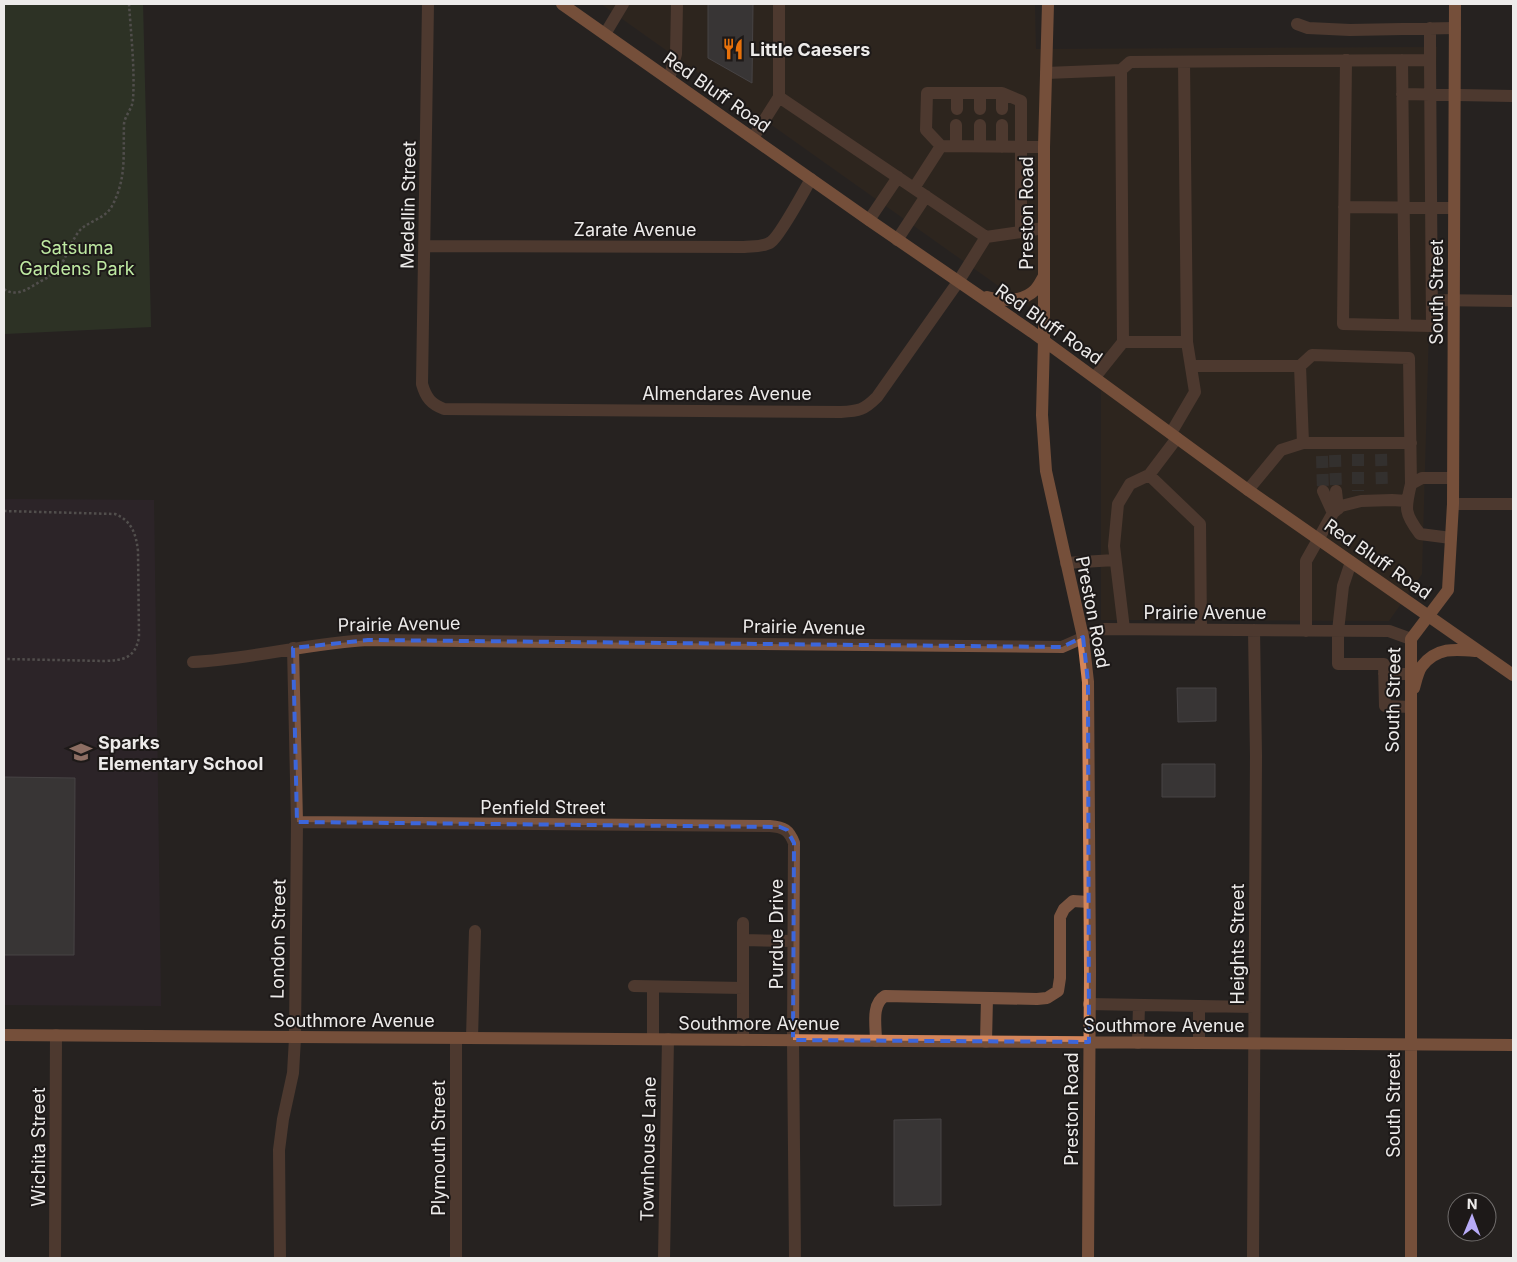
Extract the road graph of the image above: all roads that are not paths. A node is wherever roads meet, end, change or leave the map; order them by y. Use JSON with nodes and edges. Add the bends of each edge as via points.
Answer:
{"nodes":[{"id":1,"x":428,"y":4,"type":"edge"},
{"id":2,"x":562,"y":4,"type":"edge"},
{"id":3,"x":623,"y":4,"type":"edge"},
{"id":4,"x":677,"y":4,"type":"edge"},
{"id":5,"x":779,"y":4,"type":"edge"},
{"id":6,"x":1048,"y":4,"type":"edge"},
{"id":7,"x":1455,"y":4,"type":"edge"},
{"id":8,"x":1297,"y":24,"type":"dead end"},
{"id":9,"x":1430,"y":28,"type":"junction"},
{"id":10,"x":1455,"y":28,"type":"junction"},
{"id":11,"x":605,"y":34,"type":"junction"},
{"id":12,"x":1346,"y":60,"type":"junction"},
{"id":13,"x":1402,"y":60,"type":"junction"},
{"id":14,"x":1430,"y":60,"type":"junction"},
{"id":15,"x":1184,"y":62,"type":"junction"},
{"id":16,"x":1121,"y":70,"type":"junction"},
{"id":17,"x":1046,"y":73,"type":"junction"},
{"id":18,"x":669,"y":79,"type":"junction"},
{"id":19,"x":1002,"y":92,"type":"junction"},
{"id":20,"x":957,"y":93,"type":"junction"},
{"id":21,"x":980,"y":93,"type":"junction"},
{"id":22,"x":1402,"y":94,"type":"junction"},
{"id":23,"x":1430,"y":95,"type":"junction"},
{"id":24,"x":1455,"y":96,"type":"junction"},
{"id":25,"x":1513,"y":96,"type":"edge"},
{"id":26,"x":779,"y":97,"type":"junction"},
{"id":27,"x":1002,"y":108,"type":"dead end"},
{"id":28,"x":957,"y":109,"type":"dead end"},
{"id":29,"x":980,"y":109,"type":"dead end"},
{"id":30,"x":980,"y":125,"type":"dead end"},
{"id":31,"x":1002,"y":125,"type":"dead end"},
{"id":32,"x":956,"y":126,"type":"dead end"},
{"id":33,"x":753,"y":138,"type":"junction"},
{"id":34,"x":941,"y":146,"type":"junction"},
{"id":35,"x":956,"y":146,"type":"junction"},
{"id":36,"x":980,"y":146,"type":"junction"},
{"id":37,"x":1002,"y":147,"type":"junction"},
{"id":38,"x":1021,"y":147,"type":"junction"},
{"id":39,"x":1044,"y":147,"type":"junction"},
{"id":40,"x":898,"y":177,"type":"junction"},
{"id":41,"x":811,"y":179,"type":"junction"},
{"id":42,"x":914,"y":188,"type":"junction"},
{"id":43,"x":926,"y":196,"type":"junction"},
{"id":44,"x":1344,"y":207,"type":"junction"},
{"id":45,"x":1431,"y":207,"type":"junction"},
{"id":46,"x":1403,"y":208,"type":"junction"},
{"id":47,"x":1454,"y":208,"type":"junction"},
{"id":48,"x":869,"y":220,"type":"junction"},
{"id":49,"x":1044,"y":228,"type":"junction"},
{"id":50,"x":1021,"y":232,"type":"junction"},
{"id":51,"x":986,"y":238,"type":"junction"},
{"id":52,"x":897,"y":240,"type":"junction"},
{"id":53,"x":424,"y":246,"type":"junction"},
{"id":54,"x":1044,"y":276,"type":"junction"},
{"id":55,"x":958,"y":282,"type":"junction"},
{"id":56,"x":979,"y":296,"type":"junction"},
{"id":57,"x":1432,"y":300,"type":"junction"},
{"id":58,"x":1454,"y":301,"type":"junction"},
{"id":59,"x":1513,"y":301,"type":"edge"},
{"id":60,"x":1404,"y":325,"type":"junction"},
{"id":61,"x":1044,"y":340,"type":"junction"},
{"id":62,"x":1123,"y":342,"type":"junction"},
{"id":63,"x":1187,"y":342,"type":"junction"},
{"id":64,"x":1191,"y":366,"type":"junction"},
{"id":65,"x":1300,"y":366,"type":"junction"},
{"id":66,"x":1094,"y":377,"type":"junction"},
{"id":67,"x":433,"y":404,"type":"joint"},
{"id":68,"x":1174,"y":436,"type":"junction"},
{"id":69,"x":1303,"y":443,"type":"junction"},
{"id":70,"x":1411,"y":443,"type":"junction"},
{"id":71,"x":1149,"y":475,"type":"junction"},
{"id":72,"x":1453,"y":478,"type":"junction"},
{"id":73,"x":1411,"y":484,"type":"junction"},
{"id":74,"x":1248,"y":490,"type":"junction"},
{"id":75,"x":1329,"y":491,"type":"tunnel mouth"},
{"id":76,"x":1407,"y":502,"type":"junction"},
{"id":77,"x":1453,"y":504,"type":"junction"},
{"id":78,"x":1513,"y":504,"type":"edge"},
{"id":79,"x":1335,"y":511,"type":"junction"},
{"id":80,"x":1451,"y":538,"type":"junction"},
{"id":81,"x":1318,"y":539,"type":"junction"},
{"id":82,"x":1115,"y":560,"type":"junction"},
{"id":83,"x":1351,"y":562,"type":"junction"},
{"id":84,"x":1066,"y":563,"type":"junction"},
{"id":85,"x":1428,"y":616,"type":"junction"},
{"id":86,"x":1124,"y":629,"type":"junction"},
{"id":87,"x":1201,"y":630,"type":"junction"},
{"id":88,"x":1254,"y":630,"type":"junction"},
{"id":89,"x":1306,"y":631,"type":"junction"},
{"id":90,"x":1338,"y":631,"type":"junction"},
{"id":91,"x":1083,"y":637,"type":"junction"},
{"id":92,"x":1411,"y":639,"type":"junction"},
{"id":93,"x":292,"y":648,"type":"junction"},
{"id":94,"x":1479,"y":651,"type":"junction"},
{"id":95,"x":193,"y":662,"type":"dead end"},
{"id":96,"x":1384,"y":674,"type":"junction"},
{"id":97,"x":1411,"y":674,"type":"junction"},
{"id":98,"x":1513,"y":675,"type":"edge"},
{"id":99,"x":1411,"y":701,"type":"junction"},
{"id":100,"x":297,"y":822,"type":"junction"},
{"id":101,"x":787,"y":830,"type":"joint"},
{"id":102,"x":1089,"y":902,"type":"junction"},
{"id":103,"x":743,"y":923,"type":"dead end"},
{"id":104,"x":475,"y":931,"type":"dead end"},
{"id":105,"x":743,"y":940,"type":"junction"},
{"id":106,"x":793,"y":940,"type":"junction"},
{"id":107,"x":634,"y":986,"type":"dead end"},
{"id":108,"x":653,"y":987,"type":"junction"},
{"id":109,"x":743,"y":988,"type":"junction"},
{"id":110,"x":987,"y":998,"type":"junction"},
{"id":111,"x":1089,"y":1004,"type":"junction"},
{"id":112,"x":1139,"y":1005,"type":"junction"},
{"id":113,"x":1199,"y":1006,"type":"junction"},
{"id":114,"x":1254,"y":1007,"type":"junction"},
{"id":115,"x":4,"y":1035,"type":"edge"},
{"id":116,"x":56,"y":1035,"type":"junction"},
{"id":117,"x":295,"y":1038,"type":"junction"},
{"id":118,"x":456,"y":1038,"type":"junction"},
{"id":119,"x":472,"y":1038,"type":"junction"},
{"id":120,"x":653,"y":1039,"type":"junction"},
{"id":121,"x":668,"y":1040,"type":"junction"},
{"id":122,"x":743,"y":1040,"type":"junction"},
{"id":123,"x":793,"y":1040,"type":"junction"},
{"id":124,"x":876,"y":1041,"type":"junction"},
{"id":125,"x":986,"y":1042,"type":"junction"},
{"id":126,"x":1089,"y":1042,"type":"junction"},
{"id":127,"x":1138,"y":1043,"type":"junction"},
{"id":128,"x":1199,"y":1043,"type":"junction"},
{"id":129,"x":1254,"y":1044,"type":"junction"},
{"id":130,"x":1411,"y":1044,"type":"junction"},
{"id":131,"x":1513,"y":1045,"type":"edge"},
{"id":132,"x":55,"y":1258,"type":"edge"},
{"id":133,"x":280,"y":1258,"type":"edge"},
{"id":134,"x":456,"y":1258,"type":"edge"},
{"id":135,"x":664,"y":1258,"type":"edge"},
{"id":136,"x":794,"y":1258,"type":"edge"},
{"id":137,"x":1088,"y":1258,"type":"edge"},
{"id":138,"x":1253,"y":1258,"type":"edge"},
{"id":139,"x":1411,"y":1258,"type":"edge"}],
"edges":[{"from":1,"to":53,"type":"street","name":"Medellin Street"},
{"from":2,"to":11,"type":"main road","name":"Red Bluff Road"},
{"from":3,"to":11,"type":"street"},
{"from":4,"to":18,"type":"street","via":[[676,54]]},
{"from":5,"to":26,"type":"street"},
{"from":6,"to":17,"type":"main road","name":"Preston Road"},
{"from":7,"to":10,"type":"main road","name":"South Street"},
{"from":8,"to":9,"type":"street","via":[[1308,28],[1350,30]]},
{"from":9,"to":10,"type":"street"},
{"from":9,"to":14,"type":"street"},
{"from":10,"to":24,"type":"main road","name":"South Street"},
{"from":11,"to":18,"type":"main road","name":"Red Bluff Road"},
{"from":12,"to":13,"type":"street"},
{"from":12,"to":15,"type":"street"},
{"from":12,"to":44,"type":"street"},
{"from":13,"to":14,"type":"street"},
{"from":13,"to":22,"type":"street"},
{"from":14,"to":23,"type":"street"},
{"from":15,"to":16,"type":"street","via":[[1130,62]]},
{"from":15,"to":63,"type":"street"},
{"from":16,"to":17,"type":"street"},
{"from":16,"to":62,"type":"street"},
{"from":17,"to":39,"type":"main road","name":"Preston Road"},
{"from":18,"to":33,"type":"main road","name":"Red Bluff Road"},
{"from":19,"to":21,"type":"street"},
{"from":19,"to":27,"type":"street"},
{"from":19,"to":38,"type":"street","via":[[1021,102]]},
{"from":20,"to":21,"type":"street"},
{"from":20,"to":28,"type":"street"},
{"from":20,"to":34,"type":"street","via":[[927,93],[926,130]]},
{"from":21,"to":29,"type":"street"},
{"from":22,"to":23,"type":"street"},
{"from":22,"to":46,"type":"street"},
{"from":23,"to":24,"type":"street"},
{"from":23,"to":45,"type":"street"},
{"from":24,"to":25,"type":"street"},
{"from":24,"to":47,"type":"main road","name":"South Street"},
{"from":26,"to":33,"type":"street"},
{"from":26,"to":40,"type":"street"},
{"from":30,"to":36,"type":"street"},
{"from":31,"to":37,"type":"street"},
{"from":32,"to":35,"type":"street"},
{"from":33,"to":41,"type":"main road","name":"Red Bluff Road"},
{"from":34,"to":35,"type":"street"},
{"from":34,"to":42,"type":"street"},
{"from":35,"to":36,"type":"street"},
{"from":36,"to":37,"type":"street"},
{"from":37,"to":38,"type":"street"},
{"from":38,"to":39,"type":"street"},
{"from":38,"to":50,"type":"street"},
{"from":39,"to":49,"type":"main road","name":"Preston Road"},
{"from":40,"to":42,"type":"street"},
{"from":40,"to":48,"type":"street"},
{"from":41,"to":48,"type":"main road","name":"Red Bluff Road"},
{"from":41,"to":53,"type":"street","name":"Zarate Avenue","via":[[771,242],[759,246]]},
{"from":42,"to":43,"type":"street"},
{"from":43,"to":51,"type":"street"},
{"from":43,"to":52,"type":"street"},
{"from":44,"to":46,"type":"street"},
{"from":44,"to":60,"type":"street","via":[[1343,324]]},
{"from":45,"to":46,"type":"street"},
{"from":45,"to":47,"type":"street"},
{"from":45,"to":57,"type":"street"},
{"from":46,"to":60,"type":"street"},
{"from":47,"to":58,"type":"main road","name":"South Street"},
{"from":48,"to":52,"type":"main road","name":"Red Bluff Road"},
{"from":49,"to":50,"type":"street"},
{"from":49,"to":54,"type":"main road","name":"Preston Road"},
{"from":50,"to":51,"type":"street"},
{"from":51,"to":55,"type":"street","name":"Almendares Avenue"},
{"from":52,"to":55,"type":"main road","name":"Red Bluff Road"},
{"from":53,"to":67,"type":"street","name":"Medellin Street","via":[[422,384],[425,396]]},
{"from":54,"to":56,"type":"main road","via":[[1035,290],[1022,298],[1005,301]]},
{"from":54,"to":61,"type":"main road","name":"Preston Road"},
{"from":55,"to":56,"type":"main road","name":"Red Bluff Road"},
{"from":55,"to":67,"type":"street","name":"Almendares Avenue","via":[[877,397],[868,407],[858,411],[444,409]]},
{"from":56,"to":61,"type":"main road","name":"Red Bluff Road"},
{"from":57,"to":58,"type":"street"},
{"from":57,"to":60,"type":"street","via":[[1432,326]]},
{"from":58,"to":59,"type":"street"},
{"from":58,"to":72,"type":"main road","name":"South Street"},
{"from":61,"to":66,"type":"main road","name":"Red Bluff Road"},
{"from":61,"to":84,"type":"main road","name":"Preston Road","via":[[1042,415],[1046,471]]},
{"from":62,"to":63,"type":"street"},
{"from":62,"to":66,"type":"street"},
{"from":63,"to":64,"type":"street"},
{"from":64,"to":65,"type":"street"},
{"from":64,"to":68,"type":"street","via":[[1195,392]]},
{"from":65,"to":69,"type":"street"},
{"from":65,"to":70,"type":"street","via":[[1312,355],[1409,358]]},
{"from":66,"to":68,"type":"main road","name":"Red Bluff Road"},
{"from":68,"to":71,"type":"street"},
{"from":68,"to":74,"type":"main road","name":"Red Bluff Road"},
{"from":69,"to":70,"type":"street","via":[[1329,449],[1381,449]]},
{"from":69,"to":74,"type":"street","via":[[1281,450]]},
{"from":70,"to":73,"type":"street"},
{"from":71,"to":82,"type":"street","via":[[1130,484],[1118,504]]},
{"from":71,"to":87,"type":"street","via":[[1200,524]]},
{"from":72,"to":73,"type":"street","via":[[1422,478]]},
{"from":72,"to":77,"type":"main road","name":"South Street"},
{"from":73,"to":76,"type":"street"},
{"from":74,"to":81,"type":"main road","name":"Red Bluff Road"},
{"from":75,"to":79,"type":"street"},
{"from":76,"to":79,"type":"street","via":[[1382,495],[1359,496]]},
{"from":76,"to":80,"type":"street","via":[[1409,519],[1420,534]]},
{"from":77,"to":78,"type":"street"},
{"from":77,"to":80,"type":"main road","name":"South Street"},
{"from":79,"to":81,"type":"street"},
{"from":80,"to":85,"type":"main road","name":"South Street","via":[[1448,590]]},
{"from":81,"to":83,"type":"main road","name":"Red Bluff Road"},
{"from":81,"to":89,"type":"street","via":[[1306,561]]},
{"from":82,"to":84,"type":"street"},
{"from":82,"to":86,"type":"street"},
{"from":83,"to":85,"type":"main road","name":"Red Bluff Road"},
{"from":83,"to":90,"type":"street","via":[[1343,586]]},
{"from":84,"to":91,"type":"main road","name":"Preston Road"},
{"from":85,"to":92,"type":"main road","name":"South Street"},
{"from":85,"to":94,"type":"main road","name":"Red Bluff Road"},
{"from":86,"to":87,"type":"street","name":"Prairie Avenue"},
{"from":86,"to":91,"type":"street","name":"Prairie Avenue","via":[[1103,629]]},
{"from":87,"to":88,"type":"street","name":"Prairie Avenue"},
{"from":88,"to":89,"type":"street","name":"Prairie Avenue"},
{"from":88,"to":114,"type":"street","name":"Heights Street"},
{"from":89,"to":90,"type":"street","name":"Prairie Avenue"},
{"from":90,"to":92,"type":"street","name":"Prairie Avenue","via":[[1389,631]]},
{"from":90,"to":96,"type":"street","via":[[1338,664],[1384,664]]},
{"from":91,"to":93,"type":"street","name":"Prairie Avenue","via":[[1062,647],[368,640]]},
{"from":91,"to":102,"type":"main road","name":"Preston Road","via":[[1088,682]]},
{"from":92,"to":97,"type":"main road","name":"South Street"},
{"from":93,"to":95,"type":"street","name":"Prairie Avenue","via":[[226,660]]},
{"from":93,"to":100,"type":"street","name":"London Street"},
{"from":94,"to":98,"type":"main road","name":"Red Bluff Road"},
{"from":94,"to":99,"type":"main road","via":[[1453,648],[1436,653],[1422,666]]},
{"from":96,"to":97,"type":"street"},
{"from":96,"to":99,"type":"street","via":[[1385,706]]},
{"from":97,"to":99,"type":"main road","name":"South Street"},
{"from":99,"to":130,"type":"main road","name":"South Street"},
{"from":100,"to":101,"type":"street","name":"Penfield Street","via":[[770,826]]},
{"from":100,"to":117,"type":"street","name":"London Street"},
{"from":101,"to":106,"type":"street","name":"Purdue Drive","via":[[794,843]]},
{"from":102,"to":110,"type":"street","via":[[1073,901],[1060,917],[1058,991],[1047,998],[1037,999]]},
{"from":102,"to":111,"type":"main road","name":"Preston Road"},
{"from":103,"to":105,"type":"street"},
{"from":104,"to":119,"type":"street"},
{"from":105,"to":106,"type":"street"},
{"from":105,"to":109,"type":"street"},
{"from":106,"to":123,"type":"street","name":"Purdue Drive"},
{"from":107,"to":108,"type":"street"},
{"from":108,"to":109,"type":"street"},
{"from":108,"to":120,"type":"street"},
{"from":109,"to":122,"type":"street"},
{"from":110,"to":124,"type":"street","via":[[885,996],[876,1005]]},
{"from":110,"to":125,"type":"street"},
{"from":111,"to":112,"type":"street"},
{"from":111,"to":126,"type":"main road","name":"Preston Road"},
{"from":112,"to":113,"type":"street"},
{"from":112,"to":127,"type":"street"},
{"from":113,"to":114,"type":"street"},
{"from":113,"to":128,"type":"street"},
{"from":114,"to":129,"type":"street","name":"Heights Street"},
{"from":115,"to":116,"type":"main road","name":"Southmore Avenue"},
{"from":116,"to":117,"type":"main road","name":"Southmore Avenue"},
{"from":116,"to":132,"type":"street","name":"Wichita Street"},
{"from":117,"to":118,"type":"main road","name":"Southmore Avenue"},
{"from":117,"to":133,"type":"street","name":"London Street","via":[[293,1073],[279,1150]]},
{"from":118,"to":119,"type":"main road","name":"Southmore Avenue"},
{"from":118,"to":134,"type":"street","name":"Plymouth Street"},
{"from":119,"to":120,"type":"main road","name":"Southmore Avenue"},
{"from":120,"to":121,"type":"main road","name":"Southmore Avenue"},
{"from":121,"to":122,"type":"main road","name":"Southmore Avenue"},
{"from":121,"to":135,"type":"street","name":"Townhouse Lane"},
{"from":122,"to":123,"type":"main road","name":"Southmore Avenue"},
{"from":123,"to":124,"type":"main road","name":"Southmore Avenue"},
{"from":123,"to":136,"type":"street","name":"Purdue Drive"},
{"from":124,"to":125,"type":"main road","name":"Southmore Avenue"},
{"from":125,"to":126,"type":"main road","name":"Southmore Avenue"},
{"from":126,"to":127,"type":"main road","name":"Southmore Avenue"},
{"from":126,"to":137,"type":"main road","name":"Preston Road"},
{"from":127,"to":128,"type":"main road","name":"Southmore Avenue"},
{"from":128,"to":129,"type":"main road","name":"Southmore Avenue"},
{"from":129,"to":130,"type":"main road","name":"Southmore Avenue"},
{"from":129,"to":138,"type":"street","name":"Heights Street"},
{"from":130,"to":131,"type":"main road","name":"Southmore Avenue"},
{"from":130,"to":139,"type":"main road","name":"South Street"}]}
